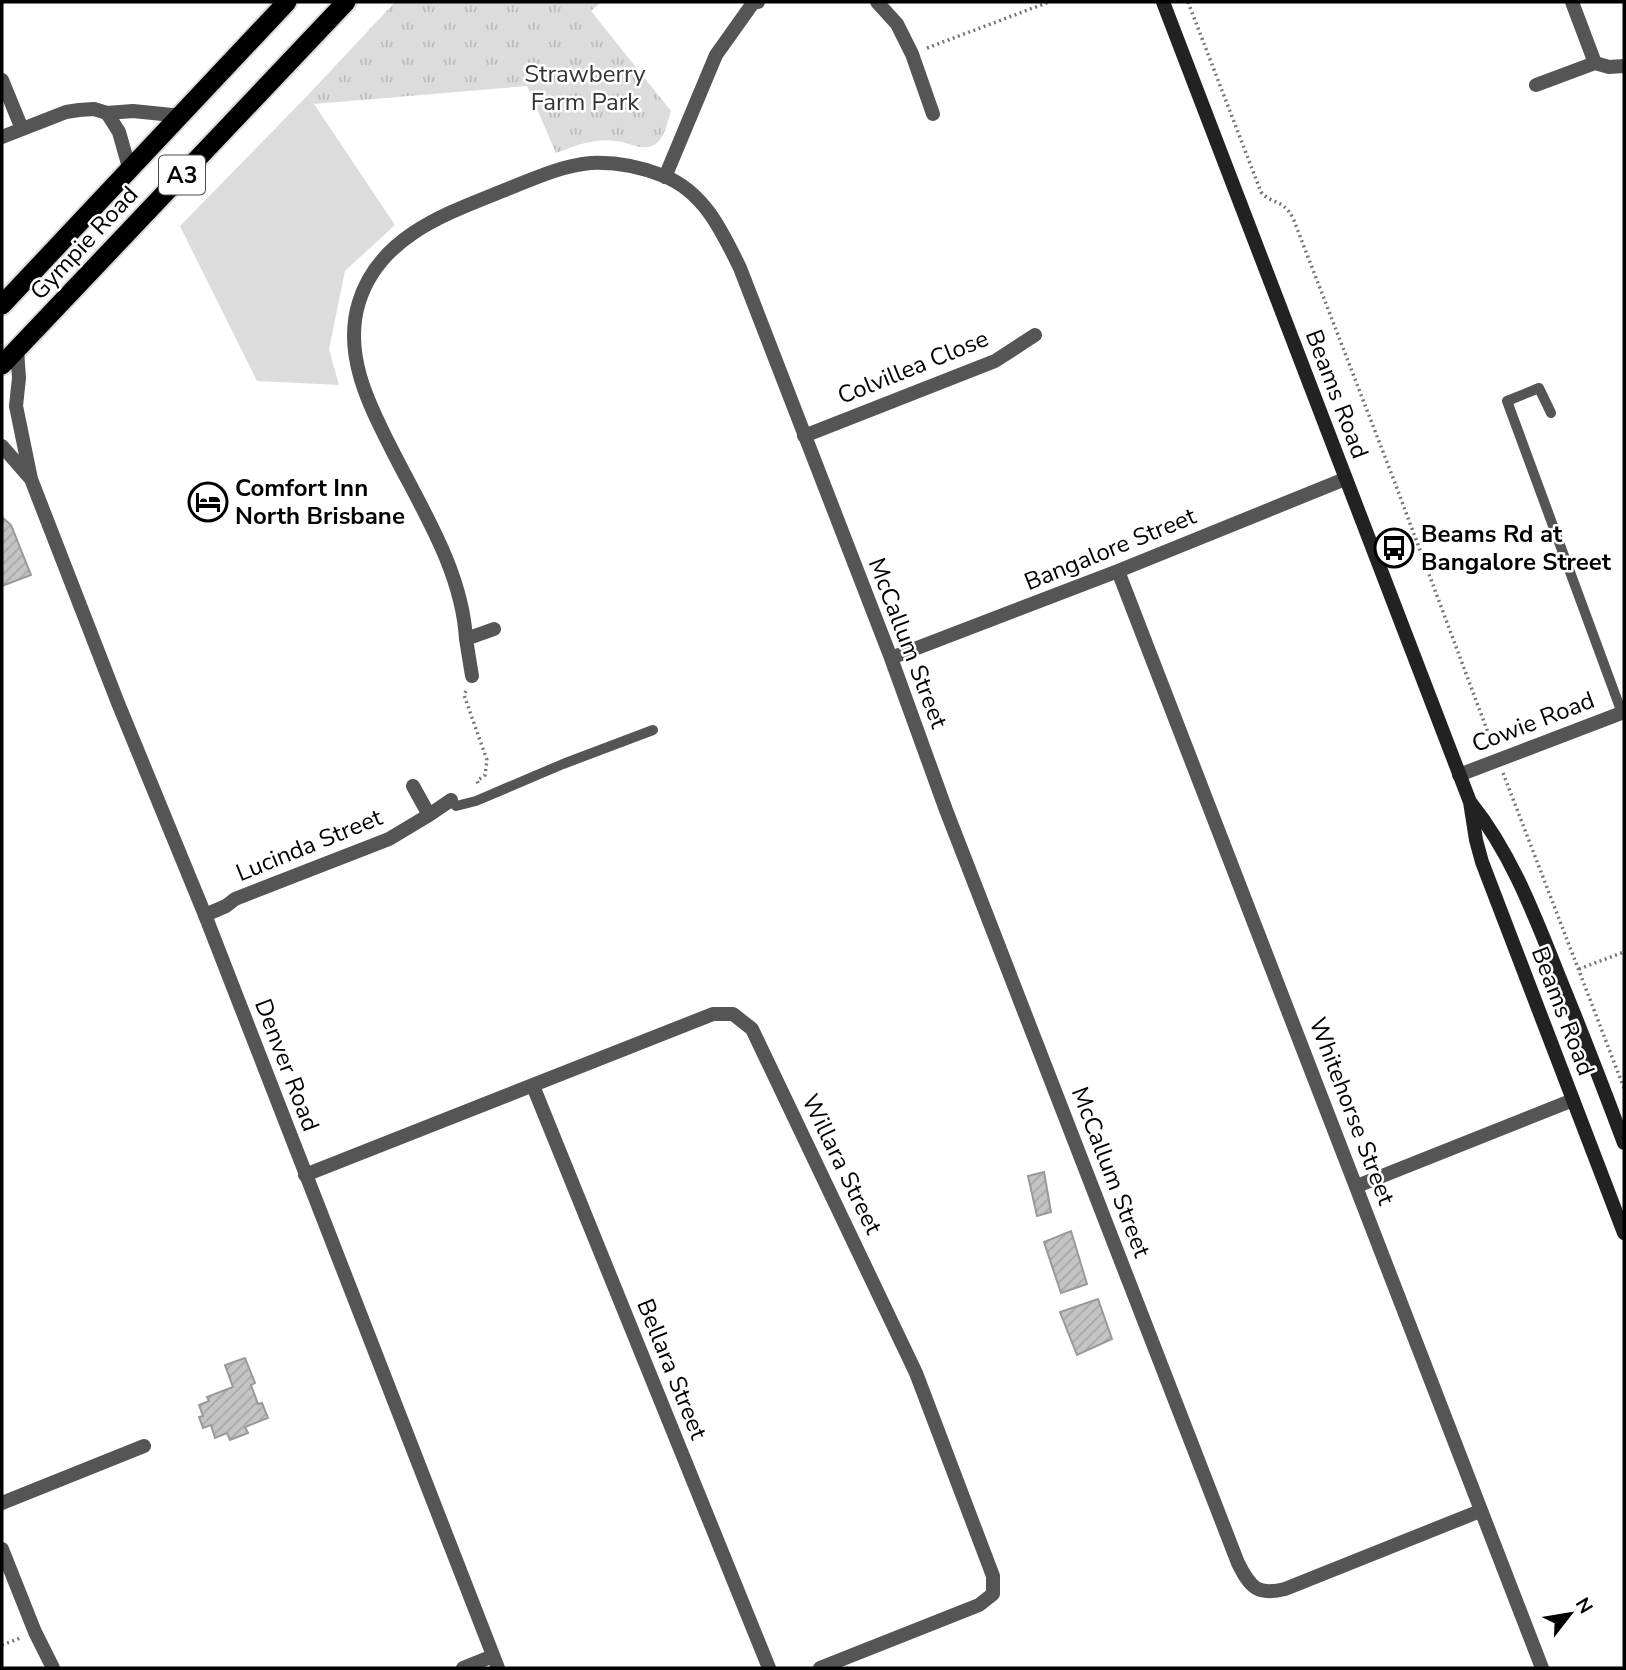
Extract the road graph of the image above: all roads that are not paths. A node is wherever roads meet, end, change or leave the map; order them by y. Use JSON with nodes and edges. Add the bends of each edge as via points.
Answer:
{"nodes":[{"id":1,"x":287,"y":2,"type":"edge"},
{"id":2,"x":346,"y":2,"type":"edge"},
{"id":3,"x":758,"y":2,"type":"edge"},
{"id":4,"x":877,"y":2,"type":"edge"},
{"id":5,"x":1163,"y":2,"type":"edge"},
{"id":6,"x":1572,"y":2,"type":"edge"},
{"id":7,"x":1595,"y":63,"type":"junction"},
{"id":8,"x":1624,"y":66,"type":"edge"},
{"id":9,"x":2,"y":80,"type":"edge"},
{"id":10,"x":1536,"y":85,"type":"dead end"},
{"id":11,"x":107,"y":113,"type":"junction"},
{"id":12,"x":933,"y":114,"type":"dead end"},
{"id":13,"x":182,"y":116,"type":"junction"},
{"id":14,"x":22,"y":129,"type":"junction"},
{"id":15,"x":2,"y":137,"type":"edge"},
{"id":16,"x":130,"y":171,"type":"junction"},
{"id":17,"x":665,"y":177,"type":"junction"},
{"id":18,"x":2,"y":305,"type":"edge"},
{"id":19,"x":1035,"y":335,"type":"dead end"},
{"id":20,"x":17,"y":349,"type":"junction"},
{"id":21,"x":2,"y":365,"type":"edge"},
{"id":22,"x":1551,"y":413,"type":"dead end"},
{"id":23,"x":804,"y":436,"type":"junction"},
{"id":24,"x":2,"y":446,"type":"edge"},
{"id":25,"x":31,"y":479,"type":"junction"},
{"id":26,"x":1345,"y":479,"type":"junction"},
{"id":27,"x":1118,"y":571,"type":"junction"},
{"id":28,"x":494,"y":629,"type":"dead end"},
{"id":29,"x":466,"y":639,"type":"junction"},
{"id":30,"x":891,"y":658,"type":"junction"},
{"id":31,"x":472,"y":676,"type":"road end"},
{"id":32,"x":1623,"y":712,"type":"edge"},
{"id":33,"x":653,"y":730,"type":"dead end"},
{"id":34,"x":1459,"y":775,"type":"junction"},
{"id":35,"x":413,"y":786,"type":"dead end"},
{"id":36,"x":450,"y":800,"type":"joint"},
{"id":37,"x":1470,"y":802,"type":"junction"},
{"id":38,"x":429,"y":815,"type":"junction"},
{"id":39,"x":205,"y":915,"type":"junction"},
{"id":40,"x":533,"y":1086,"type":"junction"},
{"id":41,"x":1573,"y":1100,"type":"junction"},
{"id":42,"x":1624,"y":1143,"type":"edge"},
{"id":43,"x":304,"y":1175,"type":"junction"},
{"id":44,"x":1357,"y":1186,"type":"junction"},
{"id":45,"x":1624,"y":1233,"type":"edge"},
{"id":46,"x":144,"y":1446,"type":"dead end"},
{"id":47,"x":2,"y":1503,"type":"edge"},
{"id":48,"x":1480,"y":1511,"type":"junction"},
{"id":49,"x":2,"y":1549,"type":"edge"},
{"id":50,"x":495,"y":1662,"type":"edge"},
{"id":51,"x":53,"y":1668,"type":"edge"},
{"id":52,"x":463,"y":1668,"type":"edge"},
{"id":53,"x":769,"y":1668,"type":"edge"},
{"id":54,"x":820,"y":1668,"type":"edge"},
{"id":55,"x":1542,"y":1668,"type":"edge"}],
"edges":[{"from":1,"to":13,"type":"highway","name":"Gympie Road","number":"A3"},
{"from":2,"to":20,"type":"highway","name":"Gympie Road","number":"A3"},
{"from":3,"to":17,"type":"street","via":[[716,55]]},
{"from":4,"to":12,"type":"street","via":[[897,24]]},
{"from":5,"to":26,"type":"main road","name":"Beams Road"},
{"from":6,"to":7,"type":"street"},
{"from":7,"to":8,"type":"street"},
{"from":7,"to":10,"type":"street"},
{"from":9,"to":14,"type":"street"},
{"from":11,"to":13,"type":"street"},
{"from":11,"to":14,"type":"street","via":[[94,109],[66,113]]},
{"from":11,"to":16,"type":"street","via":[[119,132]]},
{"from":13,"to":16,"type":"highway","name":"Gympie Road","number":"A3"},
{"from":14,"to":15,"type":"street"},
{"from":16,"to":18,"type":"highway","name":"Gympie Road","number":"A3"},
{"from":17,"to":23,"type":"street","name":"McCallum Street","via":[[697,197],[720,227]]},
{"from":17,"to":29,"type":"street","name":"McCallum Street","via":[[616,163],[588,163],[546,174],[424,225],[387,253],[370,275],[353,335],[360,380],[453,575],[465,615]]},
{"from":19,"to":23,"type":"street","name":"Colvillea Close","via":[[995,361]]},
{"from":20,"to":21,"type":"highway","name":"Gympie Road","number":"A3"},
{"from":20,"to":25,"type":"street","name":"Denver Road","via":[[16,406]]},
{"from":22,"to":32,"type":"lane","via":[[1539,388],[1507,401]]},
{"from":23,"to":30,"type":"street","name":"McCallum Street"},
{"from":24,"to":25,"type":"street","name":"Denver Road"},
{"from":25,"to":39,"type":"street","name":"Denver Road"},
{"from":26,"to":27,"type":"street","name":"Bangalore Street"},
{"from":26,"to":34,"type":"main road","name":"Beams Road"},
{"from":27,"to":30,"type":"street","name":"Bangalore Street"},
{"from":27,"to":44,"type":"street","name":"Whitehorse Street"},
{"from":28,"to":29,"type":"street"},
{"from":29,"to":31,"type":"street","name":"McCallum Street"},
{"from":30,"to":48,"type":"street","name":"McCallum Street","via":[[1248,1583],[1259,1590],[1285,1589]]},
{"from":32,"to":34,"type":"street","name":"Cowie Road"},
{"from":33,"to":36,"type":"lane","via":[[477,801],[456,806]]},
{"from":34,"to":37,"type":"main road","name":"Beams Road"},
{"from":35,"to":38,"type":"street"},
{"from":36,"to":38,"type":"street","name":"Lucinda Street"},
{"from":37,"to":41,"type":"main road","name":"Beams Road","via":[[1482,862]]},
{"from":37,"to":42,"type":"main road","name":"Beams Road","via":[[1492,829],[1521,886]]},
{"from":38,"to":39,"type":"street","name":"Lucinda Street","via":[[395,836]]},
{"from":39,"to":43,"type":"street","name":"Denver Road"},
{"from":40,"to":43,"type":"street","name":"Willara Street"},
{"from":40,"to":53,"type":"street","name":"Bellara Street"},
{"from":40,"to":54,"type":"street","name":"Willara Street","via":[[713,1014],[733,1014],[752,1029],[916,1373],[993,1576],[993,1594],[979,1605]]},
{"from":41,"to":44,"type":"street"},
{"from":41,"to":45,"type":"main road","name":"Beams Road"},
{"from":43,"to":50,"type":"street","name":"Denver Road"},
{"from":44,"to":48,"type":"street","name":"Whitehorse Street"},
{"from":46,"to":47,"type":"street"},
{"from":48,"to":55,"type":"street","name":"Whitehorse Street"},
{"from":49,"to":51,"type":"street"},
{"from":50,"to":52,"type":"street"}]}
